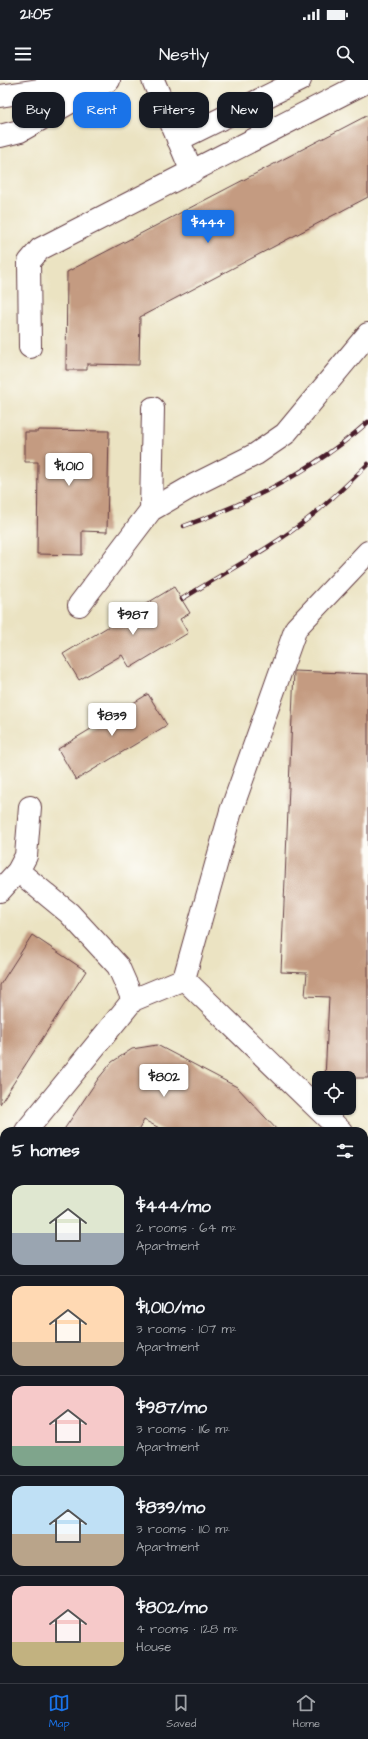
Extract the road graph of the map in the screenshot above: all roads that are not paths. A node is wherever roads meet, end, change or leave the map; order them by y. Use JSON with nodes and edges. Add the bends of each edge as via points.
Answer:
{"nodes":[{"id":1,"x":108,"y":80,"type":"edge"},
{"id":2,"x":153,"y":80,"type":"edge"},
{"id":3,"x":300,"y":80,"type":"edge"},
{"id":4,"x":368,"y":82,"type":"edge"},
{"id":5,"x":0,"y":96,"type":"edge"},
{"id":6,"x":0,"y":136,"type":"edge"},
{"id":7,"x":178,"y":140,"type":"junction"},
{"id":8,"x":192,"y":172,"type":"junction"},
{"id":9,"x":368,"y":334,"type":"edge"},
{"id":10,"x":30,"y":347,"type":"dead end"},
{"id":11,"x":153,"y":408,"type":"dead end"},
{"id":12,"x":151,"y":510,"type":"junction"},
{"id":13,"x":368,"y":552,"type":"edge"},
{"id":14,"x":79,"y":605,"type":"dead end"},
{"id":15,"x":30,"y":807,"type":"dead end"},
{"id":16,"x":18,"y":871,"type":"junction"},
{"id":17,"x":0,"y":891,"type":"edge"},
{"id":18,"x":184,"y":979,"type":"junction"},
{"id":19,"x":133,"y":1000,"type":"junction"},
{"id":20,"x":29,"y":1127,"type":"edge"},
{"id":21,"x":336,"y":1127,"type":"edge"}],
"edges":[{"from":1,"to":5,"type":"street"},
{"from":1,"to":6,"type":"street","via":[[20,131]]},
{"from":2,"to":7,"type":"street"},
{"from":3,"to":7,"type":"street"},
{"from":4,"to":8,"type":"street"},
{"from":7,"to":8,"type":"street"},
{"from":8,"to":10,"type":"street","via":[[40,248],[29,262]]},
{"from":9,"to":12,"type":"street","via":[[285,434],[256,454]]},
{"from":11,"to":12,"type":"street"},
{"from":12,"to":14,"type":"street"},
{"from":13,"to":18,"type":"street","via":[[296,628],[231,811]]},
{"from":15,"to":16,"type":"street","via":[[26,856]]},
{"from":16,"to":17,"type":"street"},
{"from":16,"to":19,"type":"street","via":[[69,913],[118,966]]},
{"from":18,"to":19,"type":"street"},
{"from":18,"to":21,"type":"street"},
{"from":19,"to":20,"type":"street"}]}
